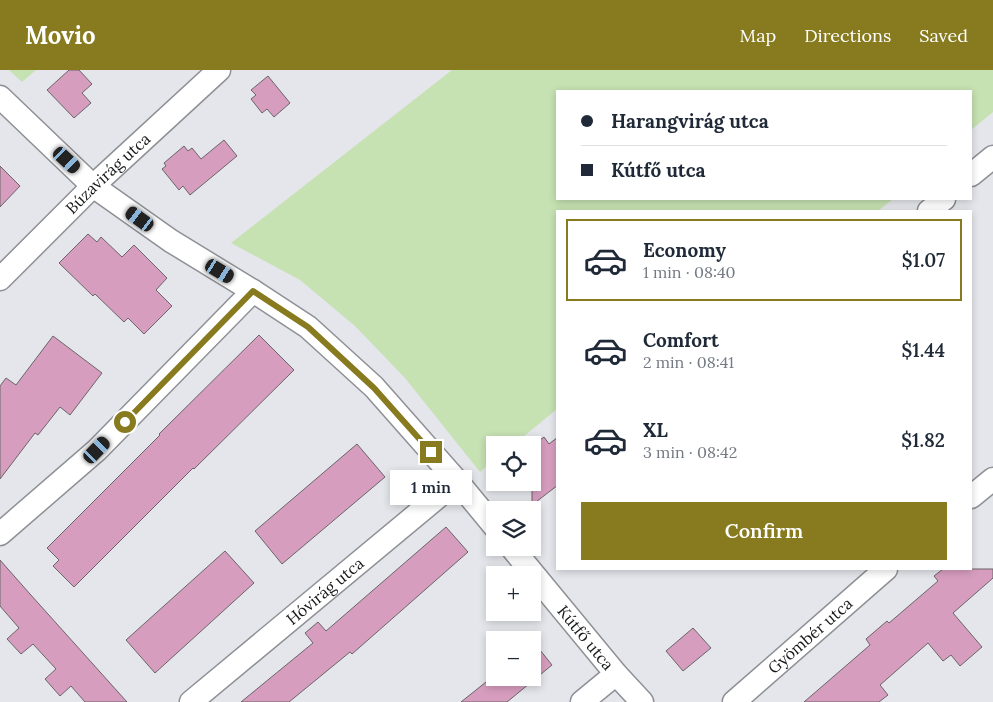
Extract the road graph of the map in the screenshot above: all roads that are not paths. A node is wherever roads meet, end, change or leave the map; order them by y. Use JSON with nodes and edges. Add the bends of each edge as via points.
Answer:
{"nodes":[{"id":1,"x":219,"y":70,"type":"edge"},
{"id":2,"x":0,"y":97,"type":"edge"},
{"id":3,"x":993,"y":157,"type":"edge"},
{"id":4,"x":972,"y":174,"type":"edge"},
{"id":5,"x":94,"y":186,"type":"junction"},
{"id":6,"x":943,"y":200,"type":"edge"},
{"id":7,"x":931,"y":210,"type":"edge"},
{"id":8,"x":0,"y":279,"type":"edge"},
{"id":9,"x":253,"y":291,"type":"junction"},
{"id":10,"x":993,"y":478,"type":"edge"},
{"id":11,"x":457,"y":481,"type":"junction"},
{"id":12,"x":972,"y":496,"type":"edge"},
{"id":13,"x":486,"y":516,"type":"edge"},
{"id":14,"x":0,"y":534,"type":"edge"},
{"id":15,"x":519,"y":556,"type":"edge"},
{"id":16,"x":885,"y":570,"type":"edge"},
{"id":17,"x":616,"y":674,"type":"junction"},
{"id":18,"x":192,"y":702,"type":"edge"},
{"id":19,"x":582,"y":702,"type":"edge"},
{"id":20,"x":642,"y":702,"type":"edge"},
{"id":21,"x":734,"y":702,"type":"edge"}],
"edges":[{"from":1,"to":5,"type":"street","name":"Búzavirág utca"},
{"from":2,"to":5,"type":"street"},
{"from":3,"to":4,"type":"street"},
{"from":5,"to":8,"type":"street","name":"Búzavirág utca"},
{"from":5,"to":9,"type":"street","via":[[171,241]]},
{"from":6,"to":7,"type":"street"},
{"from":9,"to":11,"type":"street","via":[[308,327],[374,388]]},
{"from":9,"to":14,"type":"street","via":[[97,450]]},
{"from":10,"to":12,"type":"street"},
{"from":11,"to":13,"type":"street"},
{"from":11,"to":18,"type":"street","name":"Hóvirág utca"},
{"from":15,"to":17,"type":"street","name":"Kútfő utca"},
{"from":16,"to":21,"type":"street","name":"Gyömbér utca"},
{"from":17,"to":19,"type":"street"},
{"from":17,"to":20,"type":"street","name":"Kútfő utca"}]}
